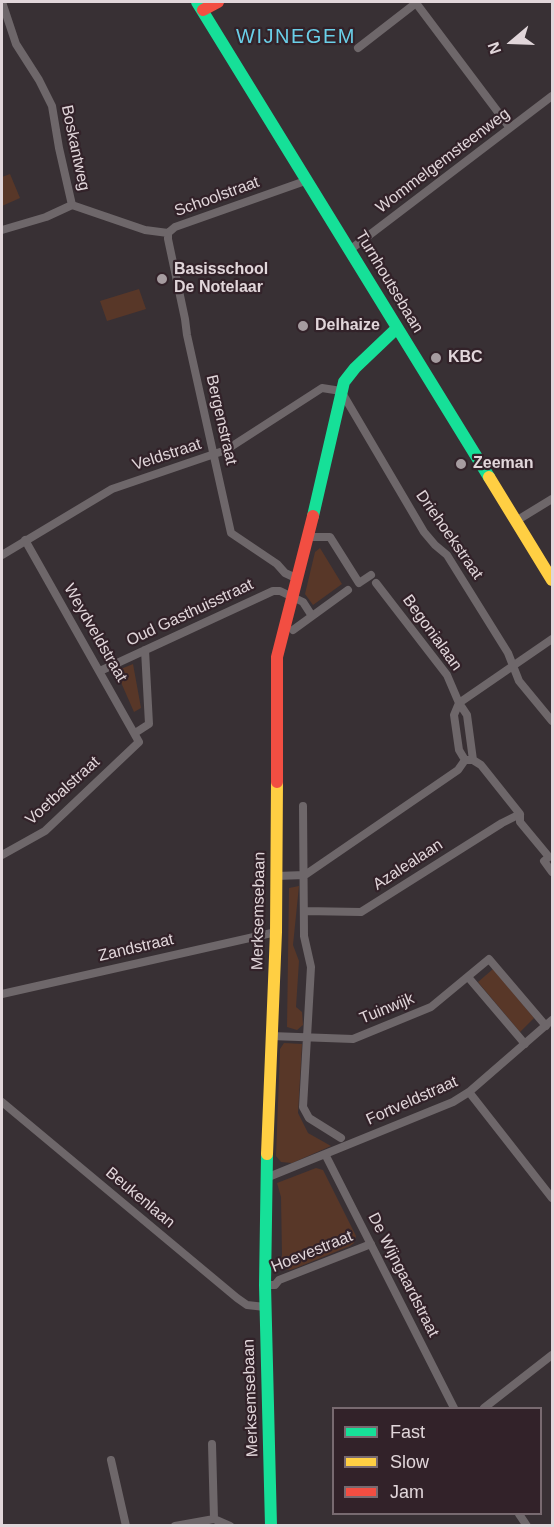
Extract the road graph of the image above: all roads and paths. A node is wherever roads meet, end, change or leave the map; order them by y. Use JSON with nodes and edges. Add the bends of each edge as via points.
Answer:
{"nodes":[{"id":1,"x":2,"y":2,"type":"edge"},
{"id":2,"x":218,"y":2,"type":"edge"},
{"id":3,"x":200,"y":6,"type":"edge"},
{"id":4,"x":358,"y":48,"type":"dead end"},
{"id":5,"x":552,"y":96,"type":"edge"},
{"id":6,"x":510,"y":128,"type":"junction"},
{"id":7,"x":308,"y":180,"type":"junction"},
{"id":8,"x":72,"y":205,"type":"junction"},
{"id":9,"x":2,"y":230,"type":"edge"},
{"id":10,"x":168,"y":233,"type":"junction"},
{"id":11,"x":351,"y":249,"type":"junction"},
{"id":12,"x":397,"y":328,"type":"junction"},
{"id":13,"x":341,"y":391,"type":"junction"},
{"id":14,"x":214,"y":456,"type":"junction"},
{"id":15,"x":552,"y":498,"type":"edge"},
{"id":16,"x":516,"y":521,"type":"junction"},
{"id":17,"x":308,"y":537,"type":"junction"},
{"id":18,"x":25,"y":540,"type":"junction"},
{"id":19,"x":2,"y":555,"type":"edge"},
{"id":20,"x":298,"y":579,"type":"junction"},
{"id":21,"x":552,"y":580,"type":"edge"},
{"id":22,"x":348,"y":591,"type":"dead end"},
{"id":23,"x":292,"y":598,"type":"junction"},
{"id":24,"x":312,"y":616,"type":"junction"},
{"id":25,"x":293,"y":630,"type":"dead end"},
{"id":26,"x":552,"y":639,"type":"edge"},
{"id":27,"x":145,"y":650,"type":"junction"},
{"id":28,"x":513,"y":666,"type":"junction"},
{"id":29,"x":100,"y":671,"type":"junction"},
{"id":30,"x":459,"y":703,"type":"junction"},
{"id":31,"x":552,"y":721,"type":"edge"},
{"id":32,"x":137,"y":738,"type":"junction"},
{"id":33,"x":469,"y":760,"type":"junction"},
{"id":34,"x":303,"y":806,"type":"dead end"},
{"id":35,"x":520,"y":814,"type":"junction"},
{"id":36,"x":2,"y":855,"type":"edge"},
{"id":37,"x":552,"y":872,"type":"edge"},
{"id":38,"x":305,"y":875,"type":"junction"},
{"id":39,"x":276,"y":876,"type":"junction"},
{"id":40,"x":304,"y":911,"type":"junction"},
{"id":41,"x":276,"y":932,"type":"junction"},
{"id":42,"x":468,"y":977,"type":"junction"},
{"id":43,"x":2,"y":994,"type":"edge"},
{"id":44,"x":549,"y":1023,"type":"edge"},
{"id":45,"x":271,"y":1036,"type":"junction"},
{"id":46,"x":308,"y":1037,"type":"junction"},
{"id":47,"x":525,"y":1044,"type":"junction"},
{"id":48,"x":469,"y":1092,"type":"junction"},
{"id":49,"x":2,"y":1102,"type":"edge"},
{"id":50,"x":340,"y":1138,"type":"dead end"},
{"id":51,"x":325,"y":1154,"type":"junction"},
{"id":52,"x":266,"y":1178,"type":"junction"},
{"id":53,"x":552,"y":1198,"type":"edge"},
{"id":54,"x":371,"y":1245,"type":"junction"},
{"id":55,"x":265,"y":1285,"type":"junction"},
{"id":56,"x":265,"y":1307,"type":"junction"},
{"id":57,"x":552,"y":1355,"type":"edge"},
{"id":58,"x":453,"y":1407,"type":"edge"},
{"id":59,"x":485,"y":1407,"type":"edge"},
{"id":60,"x":212,"y":1444,"type":"dead end"},
{"id":61,"x":111,"y":1460,"type":"dead end"},
{"id":62,"x":214,"y":1519,"type":"junction"},
{"id":63,"x":126,"y":1526,"type":"edge"},
{"id":64,"x":175,"y":1526,"type":"edge"},
{"id":65,"x":230,"y":1526,"type":"edge"},
{"id":66,"x":271,"y":1526,"type":"edge"}],
"edges":[{"from":1,"to":8,"type":"street","name":"Boskantweg","via":[[16,44],[52,106]]},
{"from":2,"to":3,"type":"main road"},
{"from":3,"to":7,"type":"main road","name":"Turnhoutsebaan"},
{"from":4,"to":6,"type":"street","via":[[416,3]]},
{"from":5,"to":6,"type":"street","name":"Wommelgemsteenweg"},
{"from":6,"to":11,"type":"street","name":"Wommelgemsteenweg"},
{"from":7,"to":10,"type":"street","name":"Schoolstraat","via":[[175,227]]},
{"from":7,"to":11,"type":"main road","name":"Turnhoutsebaan"},
{"from":8,"to":9,"type":"street"},
{"from":8,"to":10,"type":"street","name":"Schoolstraat","via":[[145,230]]},
{"from":10,"to":14,"type":"street","name":"Bergenstraat"},
{"from":11,"to":12,"type":"main road","name":"Turnhoutsebaan"},
{"from":12,"to":13,"type":"main road","name":"Merksemsebaan","via":[[347,376]]},
{"from":12,"to":16,"type":"main road","name":"Turnhoutsebaan"},
{"from":13,"to":14,"type":"street","name":"Veldstraat","via":[[322,388]]},
{"from":13,"to":17,"type":"main road","name":"Merksemsebaan"},
{"from":13,"to":28,"type":"street","name":"Driehoekstraat","via":[[424,532],[447,555]]},
{"from":14,"to":18,"type":"street","name":"Veldstraat","via":[[112,489]]},
{"from":14,"to":20,"type":"street","name":"Bergenstraat","via":[[231,533]]},
{"from":15,"to":16,"type":"street"},
{"from":16,"to":21,"type":"main road","name":"Turnhoutsebaan"},
{"from":17,"to":20,"type":"main road","name":"Merksemsebaan"},
{"from":17,"to":30,"type":"street","name":"Begonialaan","via":[[330,537],[359,583],[373,579],[447,675]]},
{"from":18,"to":19,"type":"street","name":"Veldstraat"},
{"from":18,"to":29,"type":"street","name":"Weydveldstraat"},
{"from":20,"to":23,"type":"main road","name":"Merksemsebaan"},
{"from":22,"to":24,"type":"street"},
{"from":23,"to":24,"type":"street","via":[[303,602]]},
{"from":23,"to":27,"type":"street","name":"Oud Gasthuisstraat","via":[[273,591]]},
{"from":23,"to":39,"type":"main road","name":"Merksemsebaan","via":[[277,657]]},
{"from":24,"to":25,"type":"street"},
{"from":26,"to":28,"type":"street"},
{"from":27,"to":29,"type":"street","name":"Oud Gasthuisstraat"},
{"from":27,"to":32,"type":"street","name":"Voetbalstraat","via":[[149,724]]},
{"from":28,"to":30,"type":"street"},
{"from":28,"to":31,"type":"street","name":"Driehoekstraat","via":[[519,681]]},
{"from":29,"to":32,"type":"street","name":"Weydveldstraat"},
{"from":30,"to":33,"type":"street","name":"Begonialaan","via":[[467,716]]},
{"from":30,"to":33,"type":"street","via":[[454,715],[459,750]]},
{"from":32,"to":36,"type":"street","name":"Voetbalstraat","via":[[45,831]]},
{"from":33,"to":35,"type":"street","via":[[482,765]]},
{"from":33,"to":38,"type":"street"},
{"from":34,"to":38,"type":"street"},
{"from":35,"to":37,"type":"street","via":[[520,822],[549,857],[544,861]]},
{"from":35,"to":40,"type":"street","name":"Azalealaan","via":[[361,912]]},
{"from":38,"to":39,"type":"street"},
{"from":38,"to":40,"type":"street"},
{"from":39,"to":41,"type":"main road","name":"Merksemsebaan"},
{"from":40,"to":46,"type":"street","via":[[310,967]]},
{"from":41,"to":43,"type":"street","name":"Zandstraat"},
{"from":41,"to":45,"type":"main road","name":"Merksemsebaan"},
{"from":42,"to":44,"type":"street","name":"Tuinwijk","via":[[489,959]]},
{"from":42,"to":46,"type":"street","name":"Tuinwijk","via":[[431,1008],[353,1039]]},
{"from":42,"to":47,"type":"street"},
{"from":44,"to":47,"type":"street","name":"Fortveldstraat"},
{"from":45,"to":46,"type":"street","name":"Tuinwijk"},
{"from":45,"to":52,"type":"main road","name":"Merksemsebaan"},
{"from":46,"to":50,"type":"street","via":[[303,1107],[309,1118]]},
{"from":47,"to":48,"type":"street","name":"Fortveldstraat"},
{"from":48,"to":51,"type":"street","name":"Fortveldstraat"},
{"from":48,"to":53,"type":"street"},
{"from":49,"to":56,"type":"street","name":"Beukenlaan","via":[[237,1298],[247,1305]]},
{"from":51,"to":52,"type":"street","name":"Fortveldstraat"},
{"from":51,"to":54,"type":"street","name":"De Wijngaardstraat"},
{"from":52,"to":55,"type":"main road","name":"Merksemsebaan"},
{"from":54,"to":55,"type":"street","name":"Hoevestraat","via":[[279,1280],[275,1285]]},
{"from":54,"to":58,"type":"street","name":"De Wijngaardstraat"},
{"from":55,"to":56,"type":"main road","name":"Merksemsebaan"},
{"from":56,"to":66,"type":"main road","name":"Merksemsebaan"},
{"from":57,"to":59,"type":"street"},
{"from":60,"to":62,"type":"street"},
{"from":61,"to":63,"type":"street"},
{"from":62,"to":64,"type":"street"},
{"from":62,"to":65,"type":"street"}]}
